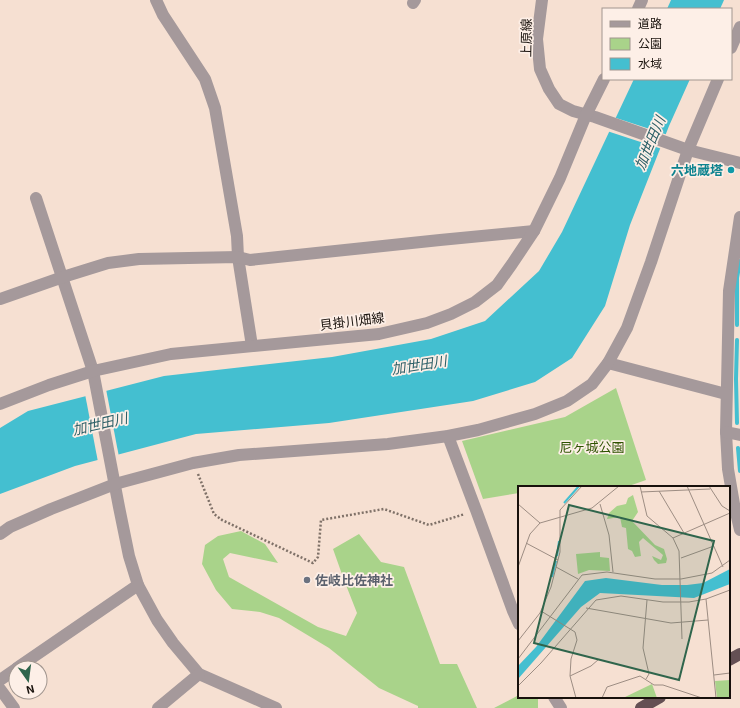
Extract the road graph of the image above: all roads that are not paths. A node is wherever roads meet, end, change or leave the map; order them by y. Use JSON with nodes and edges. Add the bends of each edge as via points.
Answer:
{"nodes":[{"id":1,"x":156,"y":0,"type":"edge"},
{"id":2,"x":542,"y":0,"type":"edge"},
{"id":3,"x":740,"y":27,"type":"edge"},
{"id":4,"x":732,"y":46,"type":"edge"},
{"id":5,"x":604,"y":80,"type":"edge"},
{"id":6,"x":718,"y":80,"type":"edge"},
{"id":7,"x":591,"y":116,"type":"junction"},
{"id":8,"x":684,"y":149,"type":"junction"},
{"id":9,"x":740,"y":163,"type":"edge"},
{"id":10,"x":36,"y":198,"type":"dead end"},
{"id":11,"x":740,"y":218,"type":"edge"},
{"id":12,"x":534,"y":231,"type":"junction"},
{"id":13,"x":238,"y":257,"type":"junction"},
{"id":14,"x":62,"y":277,"type":"junction"},
{"id":15,"x":0,"y":299,"type":"edge"},
{"id":16,"x":252,"y":346,"type":"junction"},
{"id":17,"x":608,"y":363,"type":"junction"},
{"id":18,"x":94,"y":376,"type":"junction"},
{"id":19,"x":726,"y":394,"type":"junction"},
{"id":20,"x":0,"y":404,"type":"edge"},
{"id":21,"x":726,"y":432,"type":"junction"},
{"id":22,"x":740,"y":435,"type":"edge"},
{"id":23,"x":448,"y":436,"type":"junction"},
{"id":24,"x":114,"y":479,"type":"junction"},
{"id":25,"x":740,"y":530,"type":"edge"},
{"id":26,"x":0,"y":534,"type":"edge"},
{"id":27,"x":138,"y":585,"type":"junction"},
{"id":28,"x":518,"y":622,"type":"edge"},
{"id":29,"x":740,"y":654,"type":"edge"},
{"id":30,"x":730,"y":659,"type":"edge"},
{"id":31,"x":29,"y":660,"type":"edge"},
{"id":32,"x":199,"y":674,"type":"junction"},
{"id":33,"x":0,"y":689,"type":"edge"},
{"id":34,"x":555,"y":698,"type":"edge"},
{"id":35,"x":658,"y":698,"type":"edge"},
{"id":36,"x":14,"y":708,"type":"edge"},
{"id":37,"x":158,"y":708,"type":"edge"},
{"id":38,"x":276,"y":708,"type":"edge"},
{"id":39,"x":561,"y":708,"type":"edge"},
{"id":40,"x":642,"y":708,"type":"edge"}],
"edges":[{"from":1,"to":13,"type":"street","via":[[205,79],[215,108],[237,236]]},
{"from":2,"to":7,"type":"street","name":"上原線","via":[[537,39],[540,69],[559,104]]},
{"from":3,"to":4,"type":"street"},
{"from":5,"to":7,"type":"street","name":"貝掛川畑線","via":[[593,101]]},
{"from":6,"to":8,"type":"street"},
{"from":7,"to":8,"type":"street","name":"上原線"},
{"from":7,"to":12,"type":"street","name":"貝掛川畑線"},
{"from":8,"to":9,"type":"street","name":"上原線"},
{"from":8,"to":17,"type":"street","via":[[651,262],[627,328]]},
{"from":10,"to":14,"type":"street"},
{"from":11,"to":19,"type":"street","via":[[729,291]]},
{"from":12,"to":13,"type":"street","via":[[250,260]]},
{"from":12,"to":16,"type":"street","name":"貝掛川畑線","via":[[497,285],[475,302],[451,314],[379,334]]},
{"from":13,"to":14,"type":"street","via":[[139,259],[108,263]]},
{"from":13,"to":16,"type":"street"},
{"from":14,"to":15,"type":"street"},
{"from":14,"to":18,"type":"street"},
{"from":16,"to":18,"type":"street","name":"貝掛川畑線","via":[[171,354]]},
{"from":17,"to":19,"type":"street"},
{"from":17,"to":23,"type":"street","via":[[592,384],[567,401],[535,414]]},
{"from":18,"to":20,"type":"street","name":"貝掛川畑線","via":[[49,385]]},
{"from":18,"to":24,"type":"street"},
{"from":19,"to":21,"type":"street"},
{"from":21,"to":22,"type":"street"},
{"from":21,"to":25,"type":"street","via":[[728,469]]},
{"from":23,"to":24,"type":"street","via":[[388,444],[239,455]]},
{"from":23,"to":28,"type":"street"},
{"from":24,"to":26,"type":"street"},
{"from":24,"to":27,"type":"street","via":[[129,556]]},
{"from":27,"to":31,"type":"street"},
{"from":27,"to":32,"type":"street","via":[[157,620]]},
{"from":29,"to":30,"type":"highway"},
{"from":32,"to":37,"type":"street"},
{"from":32,"to":38,"type":"street"},
{"from":33,"to":36,"type":"street"},
{"from":34,"to":39,"type":"street"},
{"from":35,"to":40,"type":"highway"}]}
